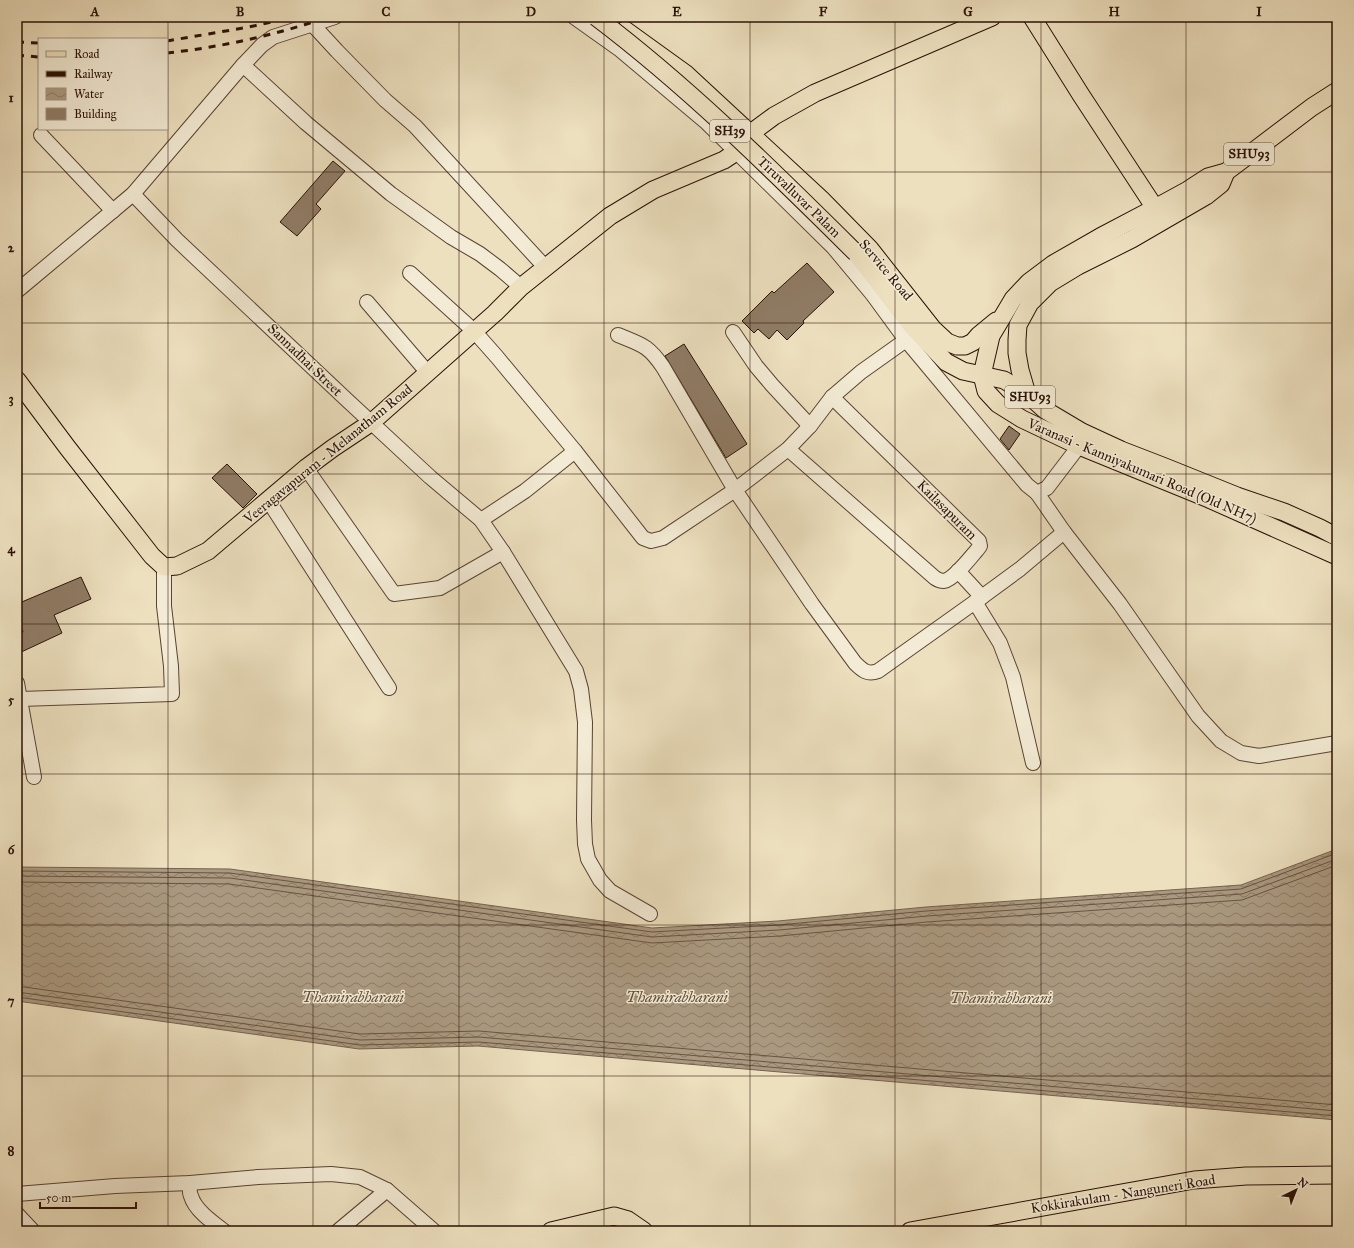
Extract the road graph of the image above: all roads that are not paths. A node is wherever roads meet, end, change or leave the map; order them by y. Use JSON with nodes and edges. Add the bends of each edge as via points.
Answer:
{"nodes":[{"id":1,"x":335,"y":17,"type":"edge"},
{"id":2,"x":574,"y":17,"type":"edge"},
{"id":3,"x":596,"y":17,"type":"edge"},
{"id":4,"x":607,"y":17,"type":"edge"},
{"id":5,"x":992,"y":17,"type":"edge"},
{"id":6,"x":1032,"y":17,"type":"edge"},
{"id":7,"x":313,"y":25,"type":"junction"},
{"id":8,"x":243,"y":65,"type":"junction"},
{"id":9,"x":1337,"y":91,"type":"edge"},
{"id":10,"x":751,"y":133,"type":"junction"},
{"id":11,"x":41,"y":135,"type":"dead end"},
{"id":12,"x":736,"y":152,"type":"junction"},
{"id":13,"x":1226,"y":172,"type":"junction"},
{"id":14,"x":134,"y":194,"type":"junction"},
{"id":15,"x":1155,"y":208,"type":"junction"},
{"id":16,"x":113,"y":211,"type":"junction"},
{"id":17,"x":545,"y":267,"type":"junction"},
{"id":18,"x":410,"y":273,"type":"dead end"},
{"id":19,"x":521,"y":287,"type":"junction"},
{"id":20,"x":17,"y":290,"type":"edge"},
{"id":21,"x":367,"y":302,"type":"dead end"},
{"id":22,"x":1002,"y":317,"type":"junction"},
{"id":23,"x":474,"y":332,"type":"junction"},
{"id":24,"x":733,"y":332,"type":"dead end"},
{"id":25,"x":618,"y":335,"type":"dead end"},
{"id":26,"x":906,"y":340,"type":"junction"},
{"id":27,"x":428,"y":373,"type":"junction"},
{"id":28,"x":982,"y":375,"type":"junction"},
{"id":29,"x":17,"y":380,"type":"edge"},
{"id":30,"x":1027,"y":394,"type":"junction"},
{"id":31,"x":832,"y":397,"type":"junction"},
{"id":32,"x":372,"y":422,"type":"junction"},
{"id":33,"x":810,"y":426,"type":"junction"},
{"id":34,"x":1078,"y":446,"type":"junction"},
{"id":35,"x":788,"y":449,"type":"junction"},
{"id":36,"x":575,"y":451,"type":"junction"},
{"id":37,"x":306,"y":468,"type":"junction"},
{"id":38,"x":735,"y":490,"type":"junction"},
{"id":39,"x":1037,"y":493,"type":"junction"},
{"id":40,"x":268,"y":500,"type":"junction"},
{"id":41,"x":481,"y":520,"type":"junction"},
{"id":42,"x":1320,"y":528,"type":"junction"},
{"id":43,"x":1064,"y":532,"type":"junction"},
{"id":44,"x":1337,"y":537,"type":"edge"},
{"id":45,"x":1313,"y":545,"type":"junction"},
{"id":46,"x":503,"y":552,"type":"junction"},
{"id":47,"x":1337,"y":556,"type":"edge"},
{"id":48,"x":164,"y":567,"type":"junction"},
{"id":49,"x":958,"y":571,"type":"junction"},
{"id":50,"x":979,"y":599,"type":"junction"},
{"id":51,"x":17,"y":682,"type":"edge"},
{"id":52,"x":389,"y":688,"type":"dead end"},
{"id":53,"x":20,"y":699,"type":"junction"},
{"id":54,"x":1337,"y":743,"type":"edge"},
{"id":55,"x":1033,"y":763,"type":"dead end"},
{"id":56,"x":34,"y":777,"type":"dead end"},
{"id":57,"x":650,"y":914,"type":"dead end"},
{"id":58,"x":1337,"y":1174,"type":"edge"},
{"id":59,"x":190,"y":1183,"type":"junction"},
{"id":60,"x":387,"y":1190,"type":"junction"},
{"id":61,"x":17,"y":1194,"type":"edge"},
{"id":62,"x":17,"y":1214,"type":"edge"},
{"id":63,"x":557,"y":1230,"type":"edge"},
{"id":64,"x":33,"y":1231,"type":"edge"},
{"id":65,"x":224,"y":1231,"type":"edge"},
{"id":66,"x":338,"y":1231,"type":"edge"},
{"id":67,"x":434,"y":1231,"type":"edge"},
{"id":68,"x":644,"y":1231,"type":"edge"},
{"id":69,"x":910,"y":1231,"type":"edge"}],
"edges":[{"from":1,"to":7,"type":"street"},
{"from":2,"to":12,"type":"street","via":[[655,78]]},
{"from":3,"to":28,"type":"main road","name":"Tiruvalluvar Palam","number":"SH39","bridge":true,"via":[[647,56],[691,95],[856,252],[912,326],[937,354],[963,371]]},
{"from":4,"to":10,"type":"main road","name":"Service Road","via":[[686,74]]},
{"from":5,"to":10,"type":"main road","via":[[815,92]]},
{"from":6,"to":15,"type":"main road"},
{"from":7,"to":8,"type":"street","via":[[273,37]]},
{"from":7,"to":17,"type":"street","via":[[445,158]]},
{"from":8,"to":14,"type":"street"},
{"from":8,"to":19,"type":"street","via":[[306,123],[392,194],[480,254]]},
{"from":9,"to":13,"type":"main road","number":"SHU93"},
{"from":10,"to":12,"type":"main road"},
{"from":10,"to":22,"type":"main road","name":"Service Road","via":[[870,249],[932,329],[947,342],[965,346]]},
{"from":11,"to":16,"type":"street"},
{"from":12,"to":17,"type":"main road","name":"Veeragavapuram - Melanatham Road","via":[[724,160],[653,190],[610,216]]},
{"from":12,"to":26,"type":"street","via":[[832,247],[873,295]]},
{"from":13,"to":15,"type":"main road","number":"SHU93","via":[[1208,177]]},
{"from":13,"to":30,"type":"main road","number":"SHU93","via":[[1221,184],[1206,196],[1050,283],[1030,303],[1018,325],[1017,340],[1020,370]]},
{"from":14,"to":16,"type":"street"},
{"from":14,"to":32,"type":"street","name":"Sannadhai Street","via":[[177,240]]},
{"from":15,"to":22,"type":"main road","number":"SHU93","via":[[1053,264],[1029,282],[1013,299]]},
{"from":16,"to":20,"type":"street"},
{"from":17,"to":19,"type":"main road","name":"Veeragavapuram - Melanatham Road"},
{"from":18,"to":23,"type":"street"},
{"from":19,"to":23,"type":"main road","name":"Veeragavapuram - Melanatham Road"},
{"from":21,"to":27,"type":"street"},
{"from":22,"to":28,"type":"main road","number":"SHU93","via":[[991,336]]},
{"from":23,"to":27,"type":"main road","name":"Veeragavapuram - Melanatham Road"},
{"from":23,"to":36,"type":"street","via":[[526,390]]},
{"from":24,"to":33,"type":"street","via":[[756,366]]},
{"from":25,"to":38,"type":"street","via":[[653,352]]},
{"from":26,"to":31,"type":"street","via":[[861,372]]},
{"from":26,"to":39,"type":"street","via":[[1022,479]]},
{"from":27,"to":32,"type":"main road","name":"Veeragavapuram - Melanatham Road"},
{"from":28,"to":30,"type":"main road","name":"Varanasi - Kanniyakumari Road (Old NH7)","via":[[1004,380]]},
{"from":28,"to":34,"type":"main road","name":"Varanasi - Kanniyakumari Road (Old NH7)","number":"SHU93","via":[[986,391],[998,404],[1022,419]]},
{"from":29,"to":48,"type":"main road","via":[[66,447],[152,556]]},
{"from":30,"to":42,"type":"main road","name":"Varanasi - Kanniyakumari Road (Old NH7)","number":"SHU93","via":[[1045,410],[1082,432],[1121,450]]},
{"from":31,"to":33,"type":"street"},
{"from":31,"to":49,"type":"street","name":"Kailasapuram","via":[[979,540],[980,546]]},
{"from":32,"to":37,"type":"main road","name":"Veeragavapuram - Melanatham Road"},
{"from":32,"to":41,"type":"street","name":"Sannadhai Street","via":[[430,477]]},
{"from":33,"to":35,"type":"street"},
{"from":34,"to":39,"type":"street","via":[[1047,488]]},
{"from":34,"to":45,"type":"main road","name":"Varanasi - Kanniyakumari Road (Old NH7)","number":"SHU93","via":[[1209,499]]},
{"from":35,"to":38,"type":"street"},
{"from":35,"to":49,"type":"street","name":"Kailasapuram","via":[[935,578],[946,581]]},
{"from":36,"to":38,"type":"street","via":[[643,538],[651,541],[663,538]]},
{"from":36,"to":41,"type":"street","via":[[525,491]]},
{"from":37,"to":40,"type":"main road","name":"Veeragavapuram - Melanatham Road"},
{"from":37,"to":46,"type":"street","via":[[394,594],[440,588]]},
{"from":38,"to":50,"type":"street","via":[[812,604],[863,671],[871,674],[878,671]]},
{"from":39,"to":43,"type":"street"},
{"from":40,"to":48,"type":"main road","name":"Veeragavapuram - Melanatham Road","via":[[208,551],[177,566]]},
{"from":40,"to":52,"type":"street"},
{"from":41,"to":46,"type":"street","name":"Sannadhai Street"},
{"from":42,"to":44,"type":"main road","name":"Varanasi - Kanniyakumari Road (Old NH7)","number":"SHU93"},
{"from":42,"to":45,"type":"main road"},
{"from":43,"to":50,"type":"street"},
{"from":43,"to":54,"type":"street","via":[[1120,604],[1198,716],[1222,741],[1241,752],[1259,756]]},
{"from":45,"to":47,"type":"main road","name":"Varanasi - Kanniyakumari Road (Old NH7)","number":"SHU93"},
{"from":46,"to":57,"type":"street","name":"Sannadhai Street","via":[[576,672],[580,683],[585,722],[584,820],[588,859],[600,880],[610,891]]},
{"from":48,"to":53,"type":"street","via":[[164,606],[172,694]]},
{"from":49,"to":50,"type":"street"},
{"from":50,"to":55,"type":"street","via":[[1013,677]]},
{"from":51,"to":53,"type":"street"},
{"from":53,"to":56,"type":"street"},
{"from":58,"to":69,"type":"main road","name":"Kokkirakulam - Nanguneri Road","via":[[1194,1180]]},
{"from":59,"to":60,"type":"street","via":[[331,1174],[360,1177]]},
{"from":59,"to":61,"type":"street"},
{"from":59,"to":65,"type":"street","via":[[190,1195],[195,1205]]},
{"from":60,"to":66,"type":"street"},
{"from":60,"to":67,"type":"street"},
{"from":62,"to":64,"type":"street"},
{"from":63,"to":68,"type":"main road","via":[[614,1216],[628,1220]]}]}
